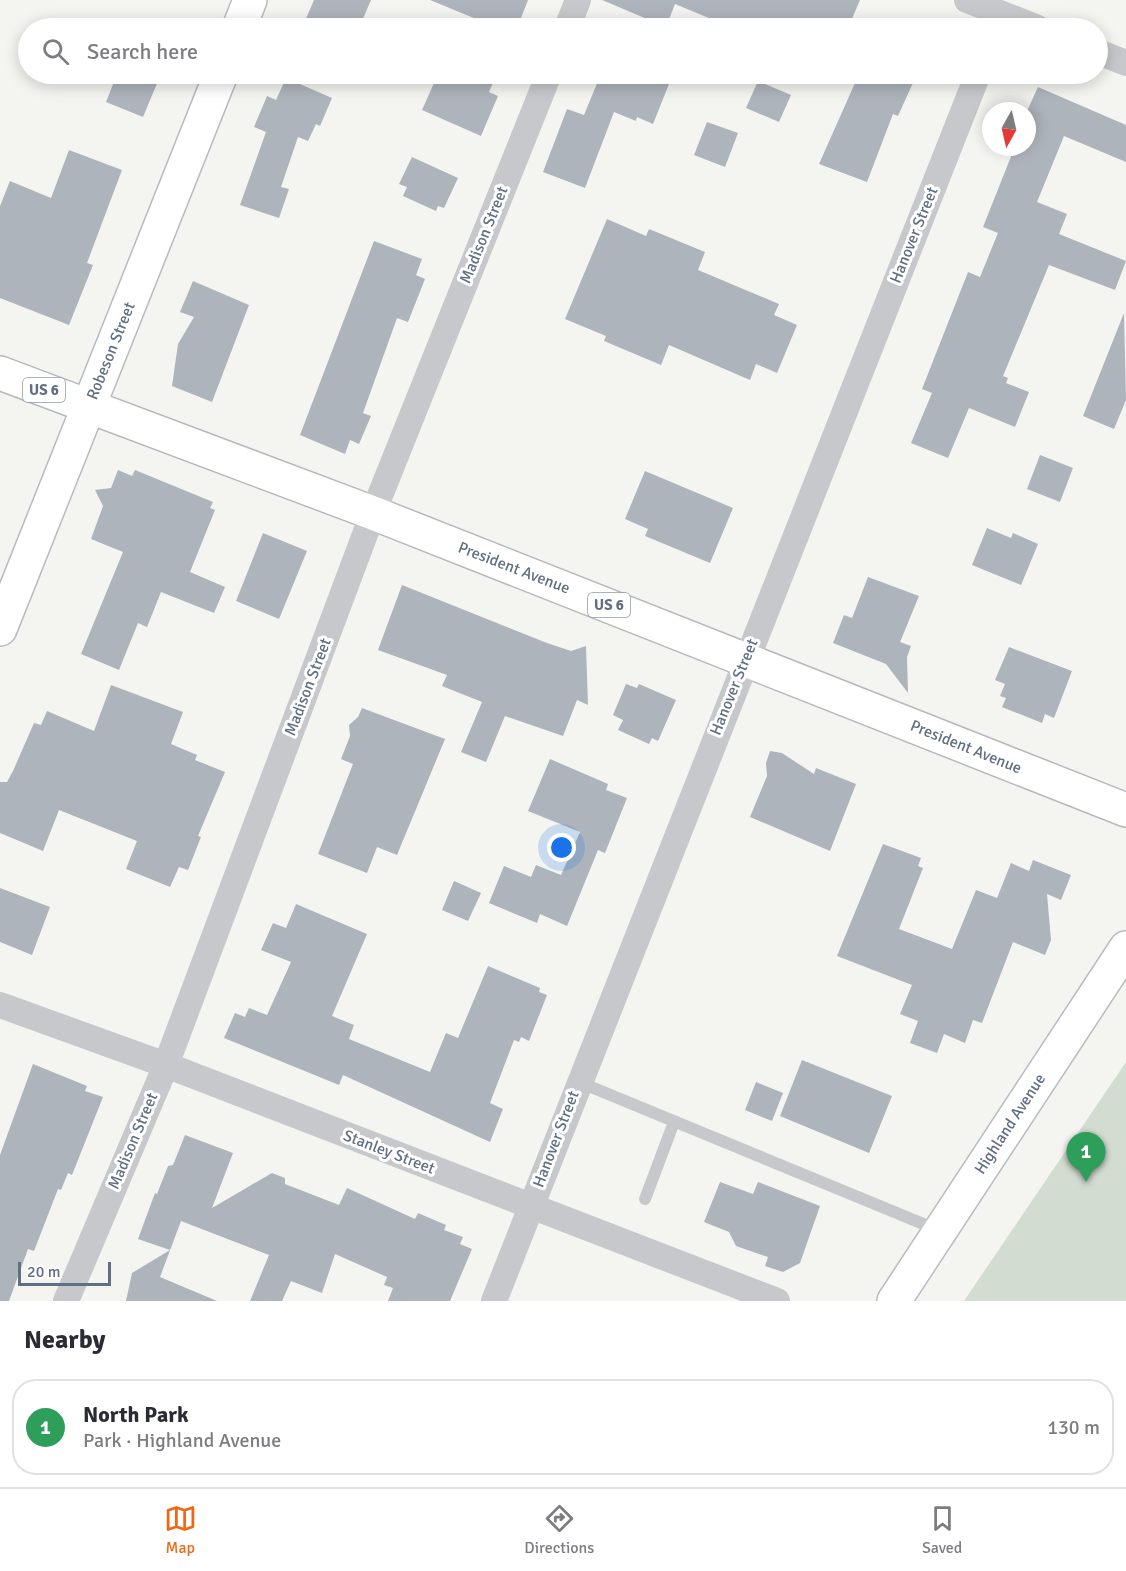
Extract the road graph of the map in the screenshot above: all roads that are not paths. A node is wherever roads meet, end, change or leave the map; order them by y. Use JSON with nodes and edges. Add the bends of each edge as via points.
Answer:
{"nodes":[{"id":1,"x":250,"y":0,"type":"edge"},
{"id":2,"x":578,"y":0,"type":"edge"},
{"id":3,"x":967,"y":0,"type":"edge"},
{"id":4,"x":1002,"y":14,"type":"edge"},
{"id":5,"x":243,"y":18,"type":"edge"},
{"id":6,"x":571,"y":18,"type":"edge"},
{"id":7,"x":1108,"y":56,"type":"edge"},
{"id":8,"x":1126,"y":63,"type":"edge"},
{"id":9,"x":217,"y":84,"type":"edge"},
{"id":10,"x":545,"y":84,"type":"edge"},
{"id":11,"x":974,"y":84,"type":"edge"},
{"id":12,"x":0,"y":373,"type":"edge"},
{"id":13,"x":88,"y":408,"type":"junction"},
{"id":14,"x":373,"y":513,"type":"junction"},
{"id":15,"x":0,"y":629,"type":"edge"},
{"id":16,"x":745,"y":658,"type":"junction"},
{"id":17,"x":1126,"y":810,"type":"edge"},
{"id":18,"x":1125,"y":951,"type":"edge"},
{"id":19,"x":0,"y":1005,"type":"edge"},
{"id":20,"x":166,"y":1065,"type":"junction"},
{"id":21,"x":579,"y":1082,"type":"junction"},
{"id":22,"x":674,"y":1122,"type":"junction"},
{"id":23,"x":645,"y":1199,"type":"dead end"},
{"id":24,"x":530,"y":1206,"type":"junction"},
{"id":25,"x":939,"y":1231,"type":"junction"},
{"id":26,"x":66,"y":1301,"type":"edge"},
{"id":27,"x":494,"y":1301,"type":"edge"},
{"id":28,"x":777,"y":1301,"type":"edge"},
{"id":29,"x":894,"y":1301,"type":"edge"}],
"edges":[{"from":1,"to":5,"type":"main road"},
{"from":2,"to":6,"type":"street"},
{"from":3,"to":4,"type":"street"},
{"from":7,"to":8,"type":"street"},
{"from":9,"to":13,"type":"main road","name":"Robeson Street"},
{"from":10,"to":14,"type":"street","name":"Madison Street"},
{"from":11,"to":16,"type":"street","name":"Hanover Street"},
{"from":12,"to":13,"type":"main road","name":"President Avenue","number":"US 6"},
{"from":13,"to":14,"type":"main road","name":"President Avenue","number":"US 6"},
{"from":13,"to":15,"type":"main road","name":"Robeson Street"},
{"from":14,"to":16,"type":"main road","name":"President Avenue","number":"US 6"},
{"from":14,"to":20,"type":"street","name":"Madison Street"},
{"from":16,"to":17,"type":"main road","name":"President Avenue","number":"US 6"},
{"from":16,"to":21,"type":"street","name":"Hanover Street"},
{"from":18,"to":25,"type":"main road","name":"Highland Avenue"},
{"from":19,"to":20,"type":"street","name":"Stanley Street"},
{"from":20,"to":24,"type":"street","name":"Stanley Street"},
{"from":20,"to":26,"type":"street","name":"Madison Street"},
{"from":21,"to":22,"type":"lane"},
{"from":21,"to":24,"type":"street","name":"Hanover Street"},
{"from":22,"to":23,"type":"lane"},
{"from":22,"to":25,"type":"lane"},
{"from":24,"to":27,"type":"street","name":"Hanover Street"},
{"from":24,"to":28,"type":"street","name":"Stanley Street"},
{"from":25,"to":29,"type":"main road","name":"Highland Avenue"}]}
